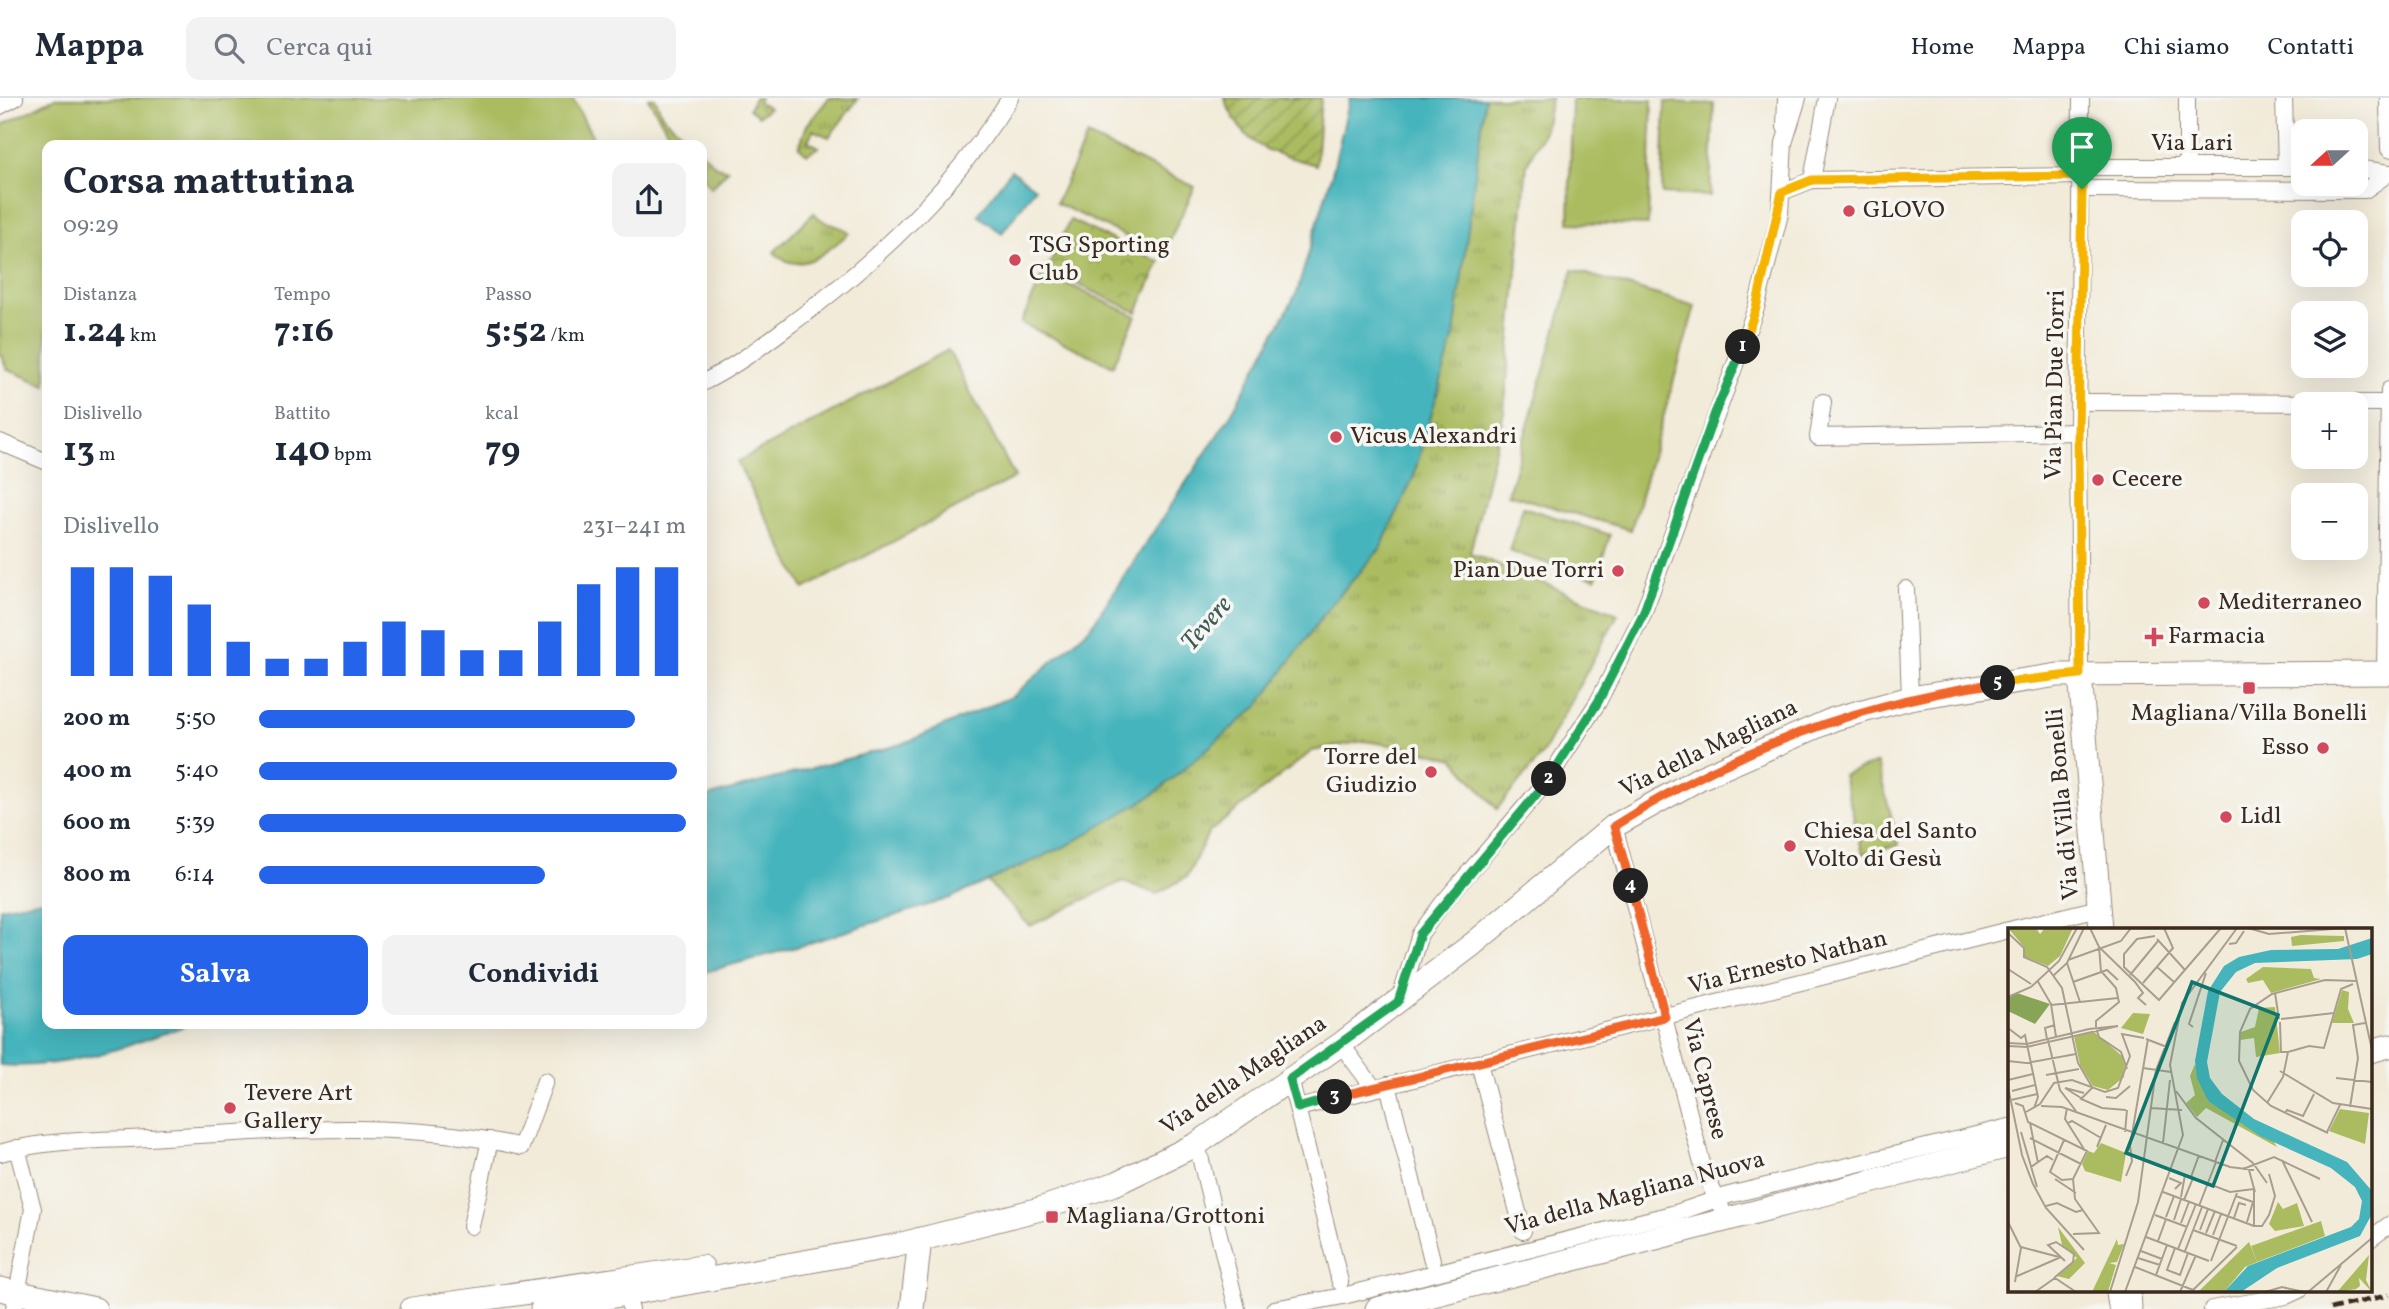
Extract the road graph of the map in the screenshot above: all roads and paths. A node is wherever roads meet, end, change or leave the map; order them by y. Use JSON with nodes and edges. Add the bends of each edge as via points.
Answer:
{"nodes":[{"id":1,"x":15,"y":98,"type":"edge"},
{"id":2,"x":1010,"y":98,"type":"edge"},
{"id":3,"x":1786,"y":98,"type":"edge"},
{"id":4,"x":1798,"y":98,"type":"edge"},
{"id":5,"x":1827,"y":98,"type":"edge"},
{"id":6,"x":2081,"y":98,"type":"edge"},
{"id":7,"x":2187,"y":98,"type":"edge"},
{"id":8,"x":2284,"y":98,"type":"edge"},
{"id":9,"x":2388,"y":98,"type":"edge"},
{"id":10,"x":0,"y":106,"type":"edge"},
{"id":11,"x":2291,"y":142,"type":"edge"},
{"id":12,"x":1784,"y":144,"type":"junction"},
{"id":13,"x":2389,"y":149,"type":"edge"},
{"id":14,"x":2187,"y":167,"type":"junction"},
{"id":15,"x":2291,"y":167,"type":"edge"},
{"id":16,"x":2368,"y":169,"type":"edge"},
{"id":17,"x":2389,"y":173,"type":"edge"},
{"id":18,"x":2082,"y":177,"type":"junction"},
{"id":19,"x":1812,"y":180,"type":"junction"},
{"id":20,"x":1782,"y":192,"type":"junction"},
{"id":21,"x":707,"y":380,"type":"edge"},
{"id":22,"x":2389,"y":390,"type":"edge"},
{"id":23,"x":1823,"y":402,"type":"dead end"},
{"id":24,"x":2079,"y":402,"type":"junction"},
{"id":25,"x":2389,"y":403,"type":"edge"},
{"id":26,"x":2078,"y":432,"type":"junction"},
{"id":27,"x":0,"y":442,"type":"edge"},
{"id":28,"x":42,"y":460,"type":"edge"},
{"id":29,"x":2388,"y":482,"type":"edge"},
{"id":30,"x":1906,"y":589,"type":"dead end"},
{"id":31,"x":2387,"y":673,"type":"edge"},
{"id":32,"x":2080,"y":674,"type":"junction"},
{"id":33,"x":1910,"y":698,"type":"junction"},
{"id":34,"x":1614,"y":826,"type":"junction"},
{"id":35,"x":2093,"y":916,"type":"edge"},
{"id":36,"x":2023,"y":928,"type":"edge"},
{"id":37,"x":2008,"y":931,"type":"edge"},
{"id":38,"x":1398,"y":1002,"type":"junction"},
{"id":39,"x":1665,"y":1017,"type":"junction"},
{"id":40,"x":1341,"y":1044,"type":"junction"},
{"id":41,"x":2389,"y":1046,"type":"edge"},
{"id":42,"x":2372,"y":1050,"type":"edge"},
{"id":43,"x":1479,"y":1063,"type":"junction"},
{"id":44,"x":1290,"y":1079,"type":"junction"},
{"id":45,"x":545,"y":1081,"type":"dead end"},
{"id":46,"x":1381,"y":1086,"type":"junction"},
{"id":47,"x":1298,"y":1108,"type":"junction"},
{"id":48,"x":2008,"y":1126,"type":"edge"},
{"id":49,"x":490,"y":1140,"type":"junction"},
{"id":50,"x":1197,"y":1144,"type":"junction"},
{"id":51,"x":2008,"y":1146,"type":"edge"},
{"id":52,"x":17,"y":1148,"type":"junction"},
{"id":53,"x":0,"y":1153,"type":"edge"},
{"id":54,"x":1721,"y":1208,"type":"junction"},
{"id":55,"x":2389,"y":1225,"type":"edge"},
{"id":56,"x":471,"y":1226,"type":"dead end"},
{"id":57,"x":1523,"y":1231,"type":"dead end"},
{"id":58,"x":2372,"y":1238,"type":"edge"},
{"id":59,"x":920,"y":1239,"type":"junction"},
{"id":60,"x":1432,"y":1260,"type":"dead end"},
{"id":61,"x":639,"y":1275,"type":"junction"},
{"id":62,"x":1340,"y":1282,"type":"dead end"},
{"id":63,"x":2295,"y":1292,"type":"edge"},
{"id":64,"x":10,"y":1297,"type":"edge"},
{"id":65,"x":628,"y":1302,"type":"edge"},
{"id":66,"x":95,"y":1309,"type":"edge"},
{"id":67,"x":412,"y":1309,"type":"edge"},
{"id":68,"x":542,"y":1309,"type":"edge"},
{"id":69,"x":912,"y":1309,"type":"edge"},
{"id":70,"x":1237,"y":1309,"type":"edge"},
{"id":71,"x":1274,"y":1309,"type":"edge"},
{"id":72,"x":1377,"y":1309,"type":"edge"},
{"id":73,"x":2212,"y":1309,"type":"edge"}],
"edges":[{"from":1,"to":10,"type":"street"},
{"from":2,"to":21,"type":"street","via":[[982,141],[893,243],[740,362]]},
{"from":3,"to":12,"type":"street"},
{"from":4,"to":12,"type":"street"},
{"from":5,"to":19,"type":"street"},
{"from":6,"to":18,"type":"street","name":"Via Pian Due Torri"},
{"from":7,"to":14,"type":"street"},
{"from":8,"to":11,"type":"street"},
{"from":9,"to":13,"type":"street"},
{"from":12,"to":20,"type":"street"},
{"from":14,"to":15,"type":"street","name":"Via Lari"},
{"from":14,"to":18,"type":"street","name":"Via Lari"},
{"from":16,"to":17,"type":"street"},
{"from":17,"to":18,"type":"street","via":[[2365,190]]},
{"from":18,"to":19,"type":"street"},
{"from":18,"to":24,"type":"street","name":"Via Pian Due Torri"},
{"from":19,"to":20,"type":"street"},
{"from":20,"to":38,"type":"street","via":[[1748,333],[1632,638],[1547,782],[1420,934]]},
{"from":22,"to":25,"type":"street"},
{"from":23,"to":26,"type":"street","via":[[1818,436]]},
{"from":24,"to":25,"type":"street"},
{"from":24,"to":26,"type":"street","name":"Via Pian Due Torri"},
{"from":25,"to":29,"type":"street"},
{"from":26,"to":32,"type":"street","name":"Via Pian Due Torri"},
{"from":27,"to":28,"type":"street"},
{"from":29,"to":31,"type":"street"},
{"from":30,"to":33,"type":"street"},
{"from":31,"to":32,"type":"main road","name":"Via della Magliana"},
{"from":32,"to":33,"type":"main road","name":"Via della Magliana"},
{"from":32,"to":35,"type":"main road","name":"Via di Villa Bonelli"},
{"from":33,"to":34,"type":"main road","name":"Via della Magliana","via":[[1834,719],[1785,739],[1665,795]]},
{"from":34,"to":38,"type":"main road","name":"Via della Magliana"},
{"from":34,"to":39,"type":"street","name":"Via Caprese"},
{"from":35,"to":36,"type":"street","name":"Via Ernesto Nathan"},
{"from":37,"to":39,"type":"street","name":"Via Ernesto Nathan"},
{"from":38,"to":40,"type":"main road","name":"Via della Magliana"},
{"from":39,"to":43,"type":"street","name":"Via Ernesto Nathan"},
{"from":39,"to":54,"type":"street","name":"Via Caprese","via":[[1705,1175]]},
{"from":40,"to":44,"type":"main road","name":"Via della Magliana"},
{"from":40,"to":46,"type":"street"},
{"from":41,"to":42,"type":"main road"},
{"from":43,"to":46,"type":"street","name":"Via Ernesto Nathan"},
{"from":43,"to":57,"type":"street"},
{"from":44,"to":47,"type":"street"},
{"from":44,"to":50,"type":"main road","name":"Via della Magliana"},
{"from":45,"to":49,"type":"street","via":[[521,1147]]},
{"from":46,"to":47,"type":"street","name":"Via Ernesto Nathan"},
{"from":46,"to":60,"type":"street"},
{"from":47,"to":62,"type":"street"},
{"from":48,"to":54,"type":"street","name":"Via della Magliana Nuova"},
{"from":49,"to":52,"type":"street","via":[[373,1128]]},
{"from":49,"to":56,"type":"street"},
{"from":50,"to":59,"type":"main road","name":"Via della Magliana","via":[[1077,1198]]},
{"from":50,"to":70,"type":"street"},
{"from":51,"to":54,"type":"main road","name":"Via della Magliana Nuova"},
{"from":52,"to":53,"type":"street"},
{"from":52,"to":64,"type":"street","via":[[33,1209]]},
{"from":54,"to":71,"type":"street","name":"Via della Magliana Nuova","via":[[1676,1213]]},
{"from":54,"to":72,"type":"main road","name":"Via della Magliana Nuova","via":[[1670,1236]]},
{"from":55,"to":58,"type":"street"},
{"from":59,"to":61,"type":"main road","name":"Via della Magliana"},
{"from":59,"to":65,"type":"main road","name":"Via della Magliana"},
{"from":59,"to":69,"type":"main road"},
{"from":61,"to":65,"type":"street"},
{"from":61,"to":67,"type":"main road","name":"Via della Magliana"},
{"from":63,"to":73,"type":"street"},
{"from":64,"to":66,"type":"main road"},
{"from":65,"to":68,"type":"main road","name":"Via della Magliana"}]}
